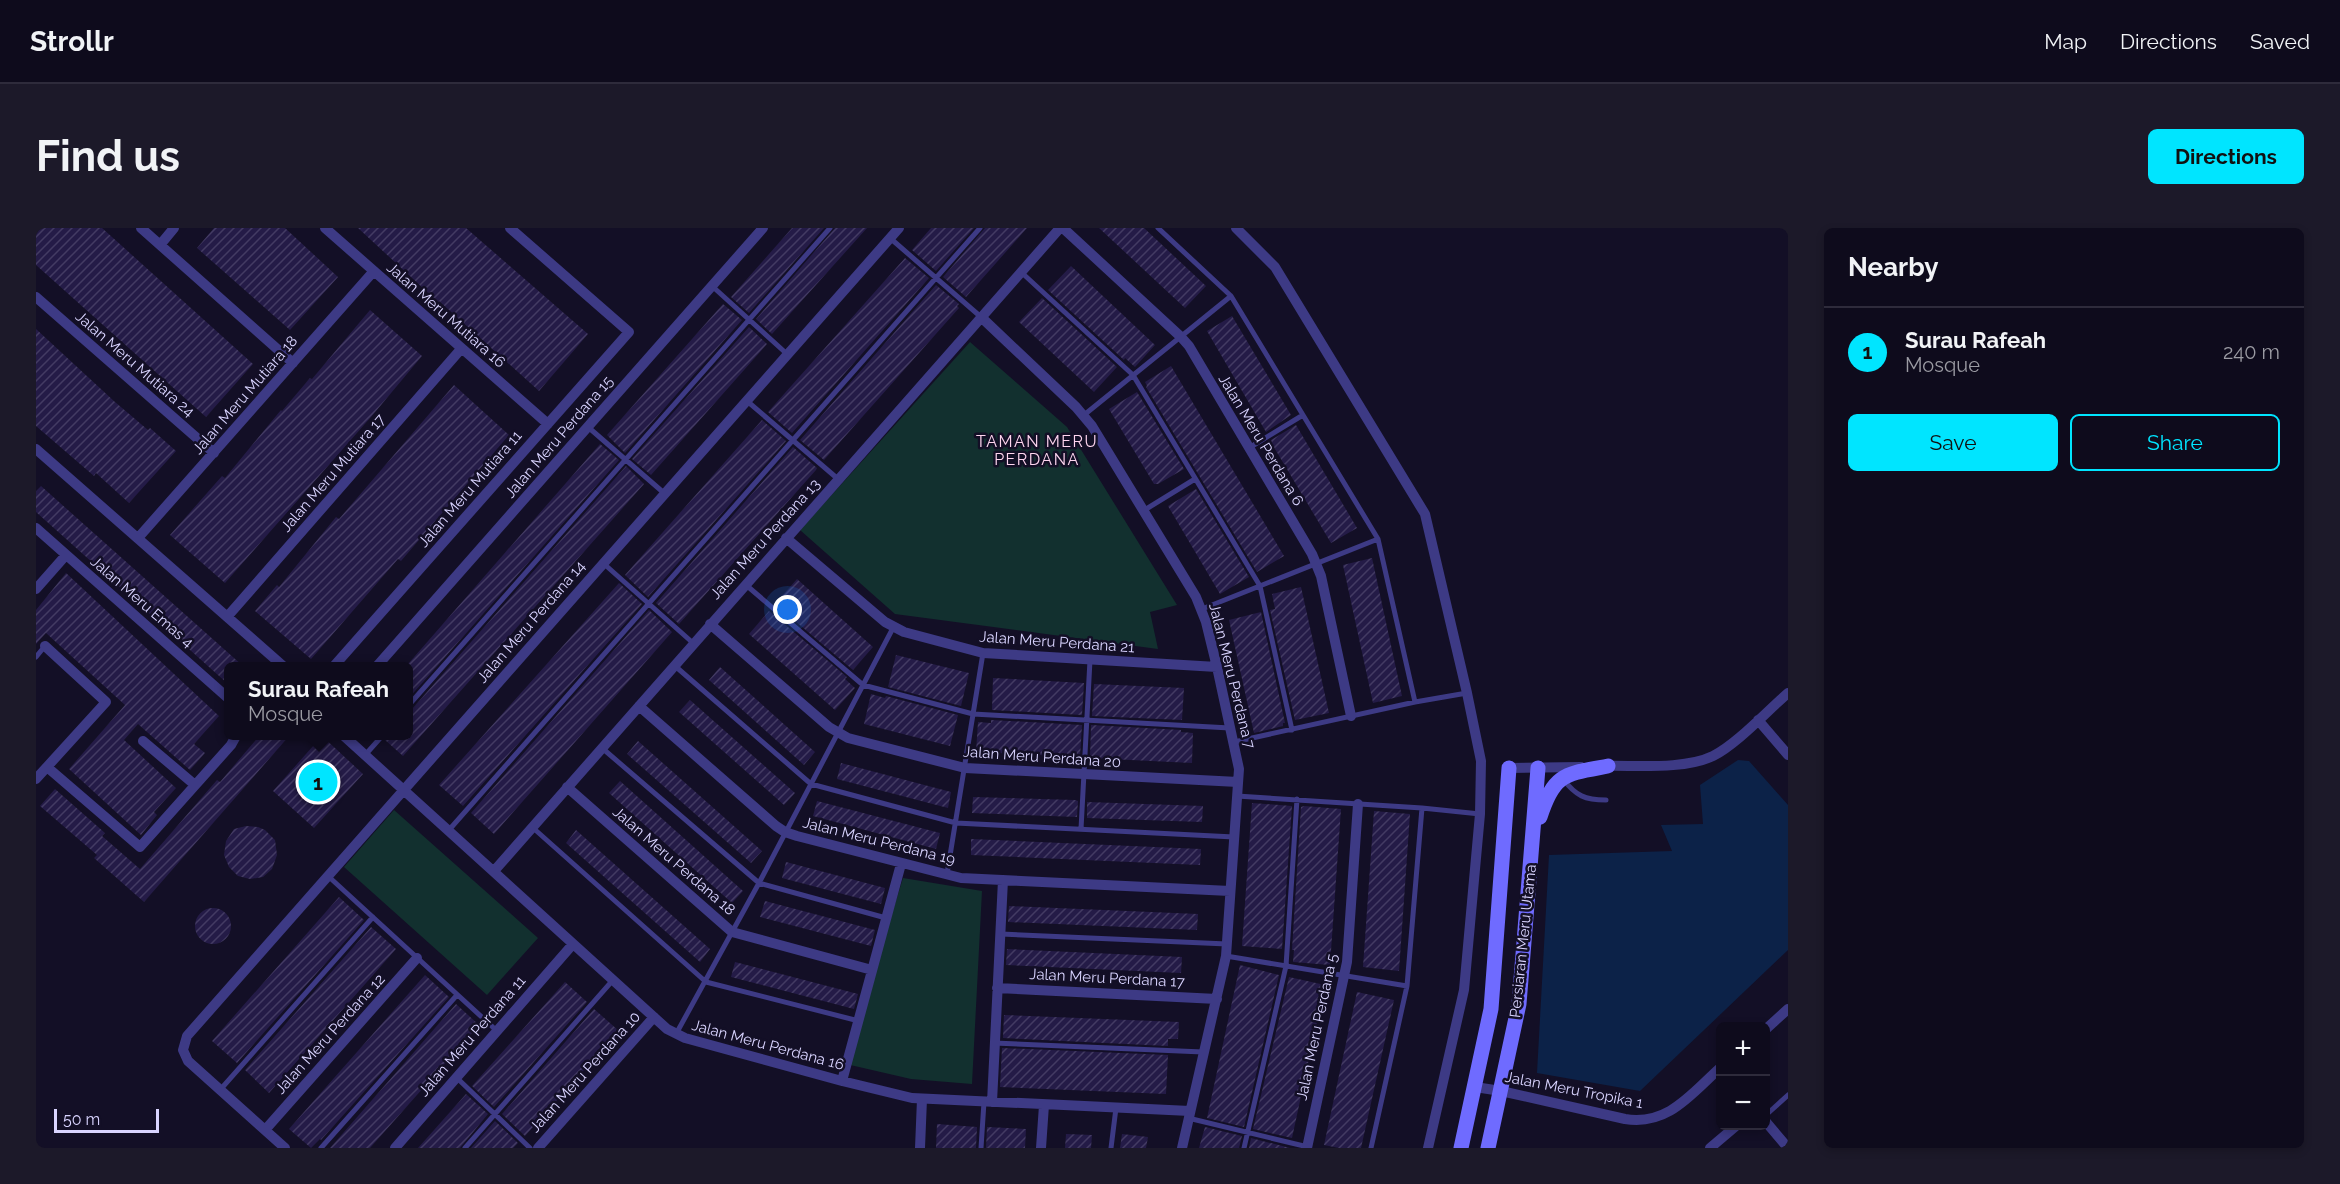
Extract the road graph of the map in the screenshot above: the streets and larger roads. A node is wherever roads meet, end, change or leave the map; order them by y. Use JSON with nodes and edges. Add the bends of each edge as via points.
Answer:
{"nodes":[{"id":1,"x":141,"y":228,"type":"edge"},
{"id":2,"x":174,"y":228,"type":"edge"},
{"id":3,"x":325,"y":228,"type":"edge"},
{"id":4,"x":510,"y":228,"type":"edge"},
{"id":5,"x":763,"y":228,"type":"edge"},
{"id":6,"x":899,"y":228,"type":"edge"},
{"id":7,"x":1061,"y":228,"type":"edge"},
{"id":8,"x":1236,"y":228,"type":"edge"},
{"id":9,"x":159,"y":245,"type":"junction"},
{"id":10,"x":374,"y":273,"type":"junction"},
{"id":11,"x":36,"y":297,"type":"edge"},
{"id":12,"x":981,"y":317,"type":"junction"},
{"id":13,"x":461,"y":349,"type":"junction"},
{"id":14,"x":293,"y":363,"type":"junction"},
{"id":15,"x":548,"y":424,"type":"junction"},
{"id":16,"x":36,"y":449,"type":"edge"},
{"id":17,"x":214,"y":453,"type":"junction"},
{"id":18,"x":36,"y":528,"type":"edge"},
{"id":19,"x":138,"y":538,"type":"junction"},
{"id":20,"x":786,"y":538,"type":"junction"},
{"id":21,"x":66,"y":555,"type":"junction"},
{"id":22,"x":36,"y":589,"type":"edge"},
{"id":23,"x":227,"y":616,"type":"junction"},
{"id":24,"x":710,"y":624,"type":"junction"},
{"id":25,"x":45,"y":646,"type":"road end"},
{"id":26,"x":279,"y":662,"type":"edge"},
{"id":27,"x":338,"y":662,"type":"edge"},
{"id":28,"x":381,"y":662,"type":"edge"},
{"id":29,"x":1217,"y":667,"type":"junction"},
{"id":30,"x":1788,"y":693,"type":"edge"},
{"id":31,"x":224,"y":694,"type":"edge"},
{"id":32,"x":639,"y":706,"type":"junction"},
{"id":33,"x":1351,"y":716,"type":"road end"},
{"id":34,"x":1758,"y":720,"type":"junction"},
{"id":35,"x":234,"y":740,"type":"edge"},
{"id":36,"x":350,"y":740,"type":"edge"},
{"id":37,"x":143,"y":741,"type":"dead end"},
{"id":38,"x":1788,"y":755,"type":"edge"},
{"id":39,"x":1608,"y":766,"type":"junction"},
{"id":40,"x":47,"y":767,"type":"junction"},
{"id":41,"x":1509,"y":768,"type":"joint"},
{"id":42,"x":1538,"y":768,"type":"junction"},
{"id":43,"x":36,"y":779,"type":"edge"},
{"id":44,"x":1238,"y":782,"type":"junction"},
{"id":45,"x":195,"y":785,"type":"junction"},
{"id":46,"x":567,"y":788,"type":"junction"},
{"id":47,"x":405,"y":789,"type":"junction"},
{"id":48,"x":1358,"y":804,"type":"road end"},
{"id":49,"x":1533,"y":840,"type":"junction"},
{"id":50,"x":901,"y":864,"type":"junction"},
{"id":51,"x":494,"y":871,"type":"junction"},
{"id":52,"x":1003,"y":880,"type":"junction"},
{"id":53,"x":1230,"y":891,"type":"junction"},
{"id":54,"x":573,"y":944,"type":"junction"},
{"id":55,"x":417,"y":958,"type":"road end"},
{"id":56,"x":872,"y":970,"type":"junction"},
{"id":57,"x":997,"y":988,"type":"junction"},
{"id":58,"x":1217,"y":999,"type":"junction"},
{"id":59,"x":1788,"y":1009,"type":"edge"},
{"id":60,"x":654,"y":1017,"type":"junction"},
{"id":61,"x":1770,"y":1025,"type":"edge"},
{"id":62,"x":1716,"y":1072,"type":"edge"},
{"id":63,"x":842,"y":1081,"type":"junction"},
{"id":64,"x":1475,"y":1087,"type":"junction"},
{"id":65,"x":1501,"y":1091,"type":"junction"},
{"id":66,"x":922,"y":1099,"type":"junction"},
{"id":67,"x":988,"y":1102,"type":"junction"},
{"id":68,"x":1044,"y":1105,"type":"junction"},
{"id":69,"x":1189,"y":1114,"type":"junction"},
{"id":70,"x":1770,"y":1127,"type":"edge"},
{"id":71,"x":265,"y":1130,"type":"junction"},
{"id":72,"x":1730,"y":1130,"type":"edge"},
{"id":73,"x":285,"y":1148,"type":"edge"},
{"id":74,"x":395,"y":1148,"type":"edge"},
{"id":75,"x":538,"y":1148,"type":"edge"},
{"id":76,"x":920,"y":1148,"type":"edge"},
{"id":77,"x":1041,"y":1148,"type":"edge"},
{"id":78,"x":1182,"y":1148,"type":"edge"},
{"id":79,"x":1308,"y":1148,"type":"edge"},
{"id":80,"x":1428,"y":1148,"type":"edge"},
{"id":81,"x":1461,"y":1148,"type":"edge"},
{"id":82,"x":1488,"y":1148,"type":"edge"},
{"id":83,"x":1710,"y":1148,"type":"edge"},
{"id":84,"x":1788,"y":1148,"type":"edge"}],
"edges":[{"from":1,"to":9,"type":"street"},
{"from":2,"to":9,"type":"street"},
{"from":3,"to":10,"type":"street","name":"Jalan Meru Mutiara 16"},
{"from":4,"to":15,"type":"street","name":"Jalan Meru Mutiara 11","via":[[629,332]]},
{"from":5,"to":28,"type":"street","name":"Jalan Meru Perdana 15"},
{"from":6,"to":47,"type":"street","name":"Jalan Meru Perdana 14"},
{"from":7,"to":12,"type":"street","name":"Jalan Meru Perdana 13"},
{"from":7,"to":33,"type":"street","name":"Jalan Meru Perdana 6","via":[[1181,337],[1249,448],[1317,565]]},
{"from":8,"to":80,"type":"street","via":[[1275,267],[1425,514],[1467,693],[1481,761],[1480,814],[1464,990]]},
{"from":9,"to":14,"type":"street"},
{"from":10,"to":13,"type":"street","name":"Jalan Meru Mutiara 16"},
{"from":10,"to":14,"type":"street","name":"Jalan Meru Mutiara 18"},
{"from":11,"to":17,"type":"street","name":"Jalan Meru Mutiara 24"},
{"from":12,"to":20,"type":"street","name":"Jalan Meru Perdana 13"},
{"from":12,"to":29,"type":"street","name":"Jalan Meru Perdana 7","via":[[1084,415],[1202,609]]},
{"from":13,"to":15,"type":"street","name":"Jalan Meru Mutiara 16"},
{"from":13,"to":23,"type":"street","name":"Jalan Meru Mutiara 17"},
{"from":14,"to":17,"type":"street","name":"Jalan Meru Mutiara 18"},
{"from":15,"to":27,"type":"street","name":"Jalan Meru Mutiara 11"},
{"from":16,"to":19,"type":"street"},
{"from":17,"to":19,"type":"street","name":"Jalan Meru Mutiara 18"},
{"from":18,"to":21,"type":"street","name":"Jalan Meru Emas 4"},
{"from":19,"to":23,"type":"street"},
{"from":20,"to":24,"type":"street","name":"Jalan Meru Perdana 13"},
{"from":20,"to":29,"type":"street","name":"Jalan Meru Perdana 21","via":[[893,628],[983,653]]},
{"from":21,"to":22,"type":"street"},
{"from":21,"to":31,"type":"street","name":"Jalan Meru Emas 4"},
{"from":23,"to":26,"type":"street"},
{"from":24,"to":32,"type":"street","name":"Jalan Meru Perdana 13"},
{"from":24,"to":44,"type":"street","name":"Jalan Meru Perdana 20","via":[[837,733],[848,738],[965,768]]},
{"from":25,"to":40,"type":"street","via":[[106,702]]},
{"from":29,"to":44,"type":"street","name":"Jalan Meru Perdana 7","via":[[1239,769]]},
{"from":30,"to":34,"type":"street"},
{"from":32,"to":46,"type":"street","name":"Jalan Meru Perdana 13"},
{"from":32,"to":50,"type":"street","name":"Jalan Meru Perdana 19","via":[[785,832]]},
{"from":34,"to":38,"type":"street"},
{"from":34,"to":39,"type":"street","via":[[1726,748],[1703,760]]},
{"from":35,"to":45,"type":"street"},
{"from":36,"to":47,"type":"street","name":"Jalan Meru Perdana 16"},
{"from":37,"to":45,"type":"street"},
{"from":39,"to":42,"type":"street"},
{"from":39,"to":49,"type":"main road","via":[[1562,778],[1549,792]]},
{"from":40,"to":43,"type":"street"},
{"from":40,"to":45,"type":"street","via":[[140,847]]},
{"from":41,"to":42,"type":"street"},
{"from":41,"to":64,"type":"main road","name":"Persiaran Meru Utama","via":[[1491,1009]]},
{"from":42,"to":49,"type":"main road","name":"Persiaran Meru Utama"},
{"from":44,"to":53,"type":"street","name":"Jalan Meru Perdana 7"},
{"from":46,"to":51,"type":"street","name":"Jalan Meru Perdana 13"},
{"from":46,"to":56,"type":"street","name":"Jalan Meru Perdana 18","via":[[732,932]]},
{"from":47,"to":51,"type":"street","name":"Jalan Meru Perdana 16"},
{"from":47,"to":71,"type":"street","name":"Jalan Meru Perdana 14","via":[[187,1036],[184,1056]]},
{"from":48,"to":79,"type":"street","name":"Jalan Meru Perdana 5","via":[[1345,976]]},
{"from":49,"to":65,"type":"main road","name":"Persiaran Meru Utama","via":[[1520,1004]]},
{"from":50,"to":52,"type":"street","name":"Jalan Meru Perdana 19","via":[[946,876]]},
{"from":50,"to":56,"type":"street"},
{"from":51,"to":54,"type":"street","name":"Jalan Meru Perdana 16"},
{"from":52,"to":53,"type":"street","name":"Jalan Meru Perdana 19"},
{"from":52,"to":57,"type":"street"},
{"from":53,"to":58,"type":"street","name":"Jalan Meru Perdana 7","via":[[1226,956]]},
{"from":54,"to":60,"type":"street","name":"Jalan Meru Perdana 16"},
{"from":54,"to":74,"type":"street","name":"Jalan Meru Perdana 11"},
{"from":55,"to":71,"type":"street","name":"Jalan Meru Perdana 12"},
{"from":56,"to":63,"type":"street"},
{"from":57,"to":58,"type":"street","name":"Jalan Meru Perdana 17"},
{"from":57,"to":67,"type":"street"},
{"from":58,"to":69,"type":"street","name":"Jalan Meru Perdana 7"},
{"from":59,"to":61,"type":"street"},
{"from":60,"to":63,"type":"street","name":"Jalan Meru Perdana 16","via":[[675,1034]]},
{"from":60,"to":75,"type":"street","name":"Jalan Meru Perdana 10"},
{"from":62,"to":65,"type":"street","name":"Jalan Meru Tropika 1","via":[[1669,1113],[1644,1121]]},
{"from":63,"to":66,"type":"street","name":"Jalan Meru Perdana 16"},
{"from":64,"to":65,"type":"street","name":"Jalan Meru Tropika 1"},
{"from":64,"to":81,"type":"main road","name":"Persiaran Meru Utama"},
{"from":65,"to":82,"type":"main road","name":"Persiaran Meru Utama"},
{"from":66,"to":67,"type":"street","name":"Jalan Meru Perdana 16"},
{"from":66,"to":76,"type":"street"},
{"from":67,"to":68,"type":"street","name":"Jalan Meru Perdana 16"},
{"from":68,"to":69,"type":"street","name":"Jalan Meru Perdana 16"},
{"from":68,"to":77,"type":"street"},
{"from":69,"to":78,"type":"street","name":"Jalan Meru Perdana 7"},
{"from":70,"to":84,"type":"street"},
{"from":71,"to":73,"type":"street"},
{"from":72,"to":83,"type":"street"}]}
